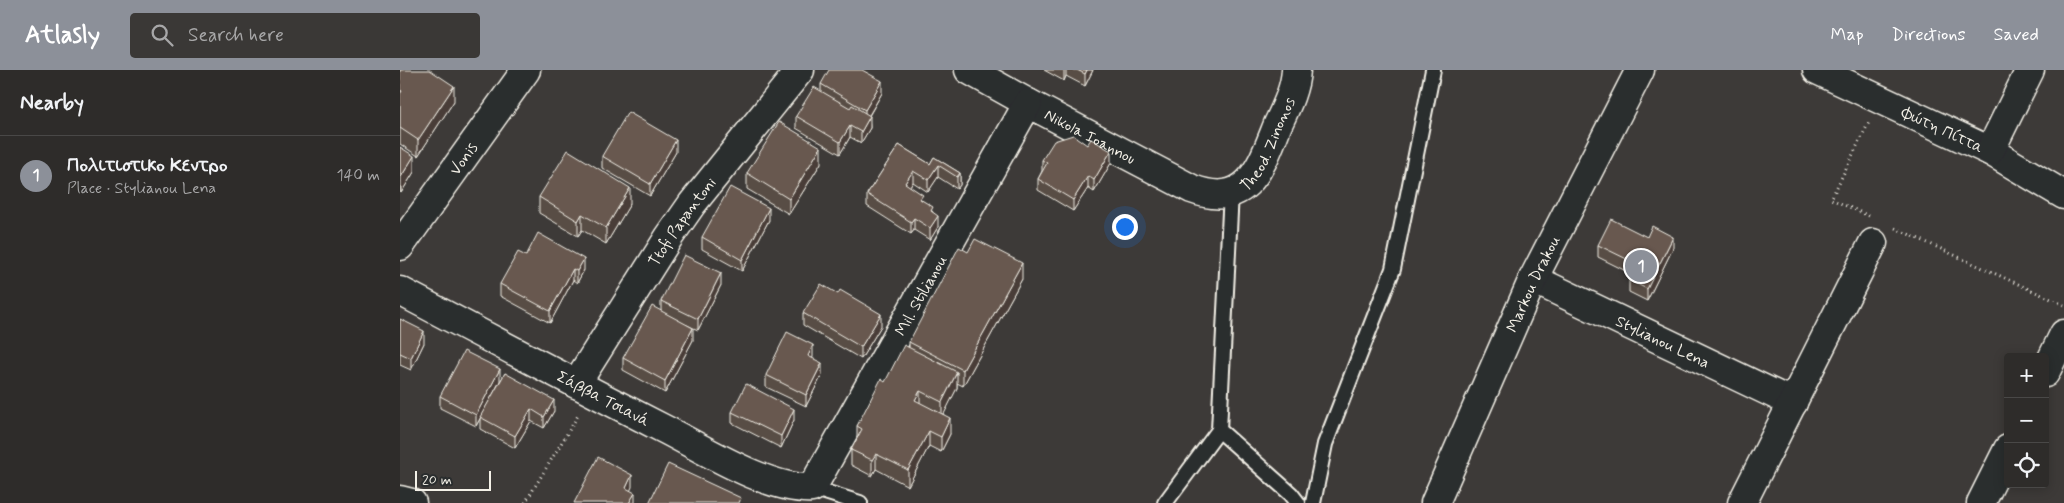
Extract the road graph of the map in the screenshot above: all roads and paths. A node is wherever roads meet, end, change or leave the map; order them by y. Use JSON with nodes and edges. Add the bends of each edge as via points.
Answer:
{"nodes":[{"id":1,"x":526,"y":70,"type":"edge"},
{"id":2,"x":800,"y":70,"type":"edge"},
{"id":3,"x":969,"y":70,"type":"edge"},
{"id":4,"x":1296,"y":70,"type":"edge"},
{"id":5,"x":1433,"y":70,"type":"edge"},
{"id":6,"x":1640,"y":70,"type":"edge"},
{"id":7,"x":1817,"y":70,"type":"edge"},
{"id":8,"x":2030,"y":70,"type":"edge"},
{"id":9,"x":1880,"y":99,"type":"junction"},
{"id":10,"x":1028,"y":103,"type":"junction"},
{"id":11,"x":1990,"y":151,"type":"junction"},
{"id":12,"x":1223,"y":193,"type":"junction"},
{"id":13,"x":2064,"y":195,"type":"edge"},
{"id":14,"x":1880,"y":230,"type":"junction"},
{"id":15,"x":400,"y":246,"type":"edge"},
{"id":16,"x":1533,"y":279,"type":"junction"},
{"id":17,"x":400,"y":291,"type":"edge"},
{"id":18,"x":2064,"y":305,"type":"edge"},
{"id":19,"x":2064,"y":334,"type":"edge"},
{"id":20,"x":2054,"y":367,"type":"edge"},
{"id":21,"x":584,"y":388,"type":"junction"},
{"id":22,"x":1792,"y":403,"type":"junction"},
{"id":23,"x":1219,"y":430,"type":"junction"},
{"id":24,"x":2004,"y":457,"type":"edge"},
{"id":25,"x":812,"y":488,"type":"junction"},
{"id":26,"x":400,"y":500,"type":"edge"},
{"id":27,"x":412,"y":503,"type":"edge"},
{"id":28,"x":525,"y":503,"type":"edge"},
{"id":29,"x":860,"y":503,"type":"edge"},
{"id":30,"x":1165,"y":503,"type":"edge"},
{"id":31,"x":1298,"y":503,"type":"edge"},
{"id":32,"x":1312,"y":503,"type":"edge"},
{"id":33,"x":1435,"y":503,"type":"edge"},
{"id":34,"x":1742,"y":503,"type":"edge"},
{"id":35,"x":1981,"y":503,"type":"edge"}],
"edges":[{"from":1,"to":15,"type":"street","name":"Vonis"},
{"from":2,"to":21,"type":"street","name":"Ttofi Papantoni","via":[[668,237]]},
{"from":3,"to":10,"type":"street","name":"Nikola Ioannou"},
{"from":4,"to":12,"type":"street","name":"Theod. Zinonos","via":[[1291,95],[1259,170],[1245,185]]},
{"from":5,"to":32,"type":"lane","via":[[1392,269],[1324,444]]},
{"from":6,"to":16,"type":"street","name":"Markou Drakou"},
{"from":7,"to":9,"type":"street","name":"Φώτη Πίττα"},
{"from":8,"to":11,"type":"street"},
{"from":9,"to":11,"type":"street","name":"Φώτη Πίττα"},
{"from":9,"to":14,"type":"path","via":[[1831,199]]},
{"from":10,"to":12,"type":"street","name":"Nikola Ioannou","via":[[1192,190],[1202,194]]},
{"from":10,"to":25,"type":"street","name":"Mil. Stilianou"},
{"from":11,"to":13,"type":"street","name":"Φώτη Πίττα"},
{"from":12,"to":23,"type":"lane"},
{"from":14,"to":18,"type":"path"},
{"from":14,"to":22,"type":"street"},
{"from":16,"to":22,"type":"street","name":"Stylianou Lena"},
{"from":16,"to":33,"type":"street","name":"Markou Drakou"},
{"from":17,"to":21,"type":"street","name":"Σάββα Τσιανά"},
{"from":19,"to":20,"type":"street"},
{"from":21,"to":25,"type":"street","name":"Σάββα Τσιανά","via":[[763,479],[798,489]]},
{"from":21,"to":28,"type":"path"},
{"from":22,"to":34,"type":"street"},
{"from":23,"to":30,"type":"lane"},
{"from":23,"to":31,"type":"lane"},
{"from":24,"to":35,"type":"street"},
{"from":25,"to":29,"type":"lane"},
{"from":26,"to":27,"type":"street"}]}
